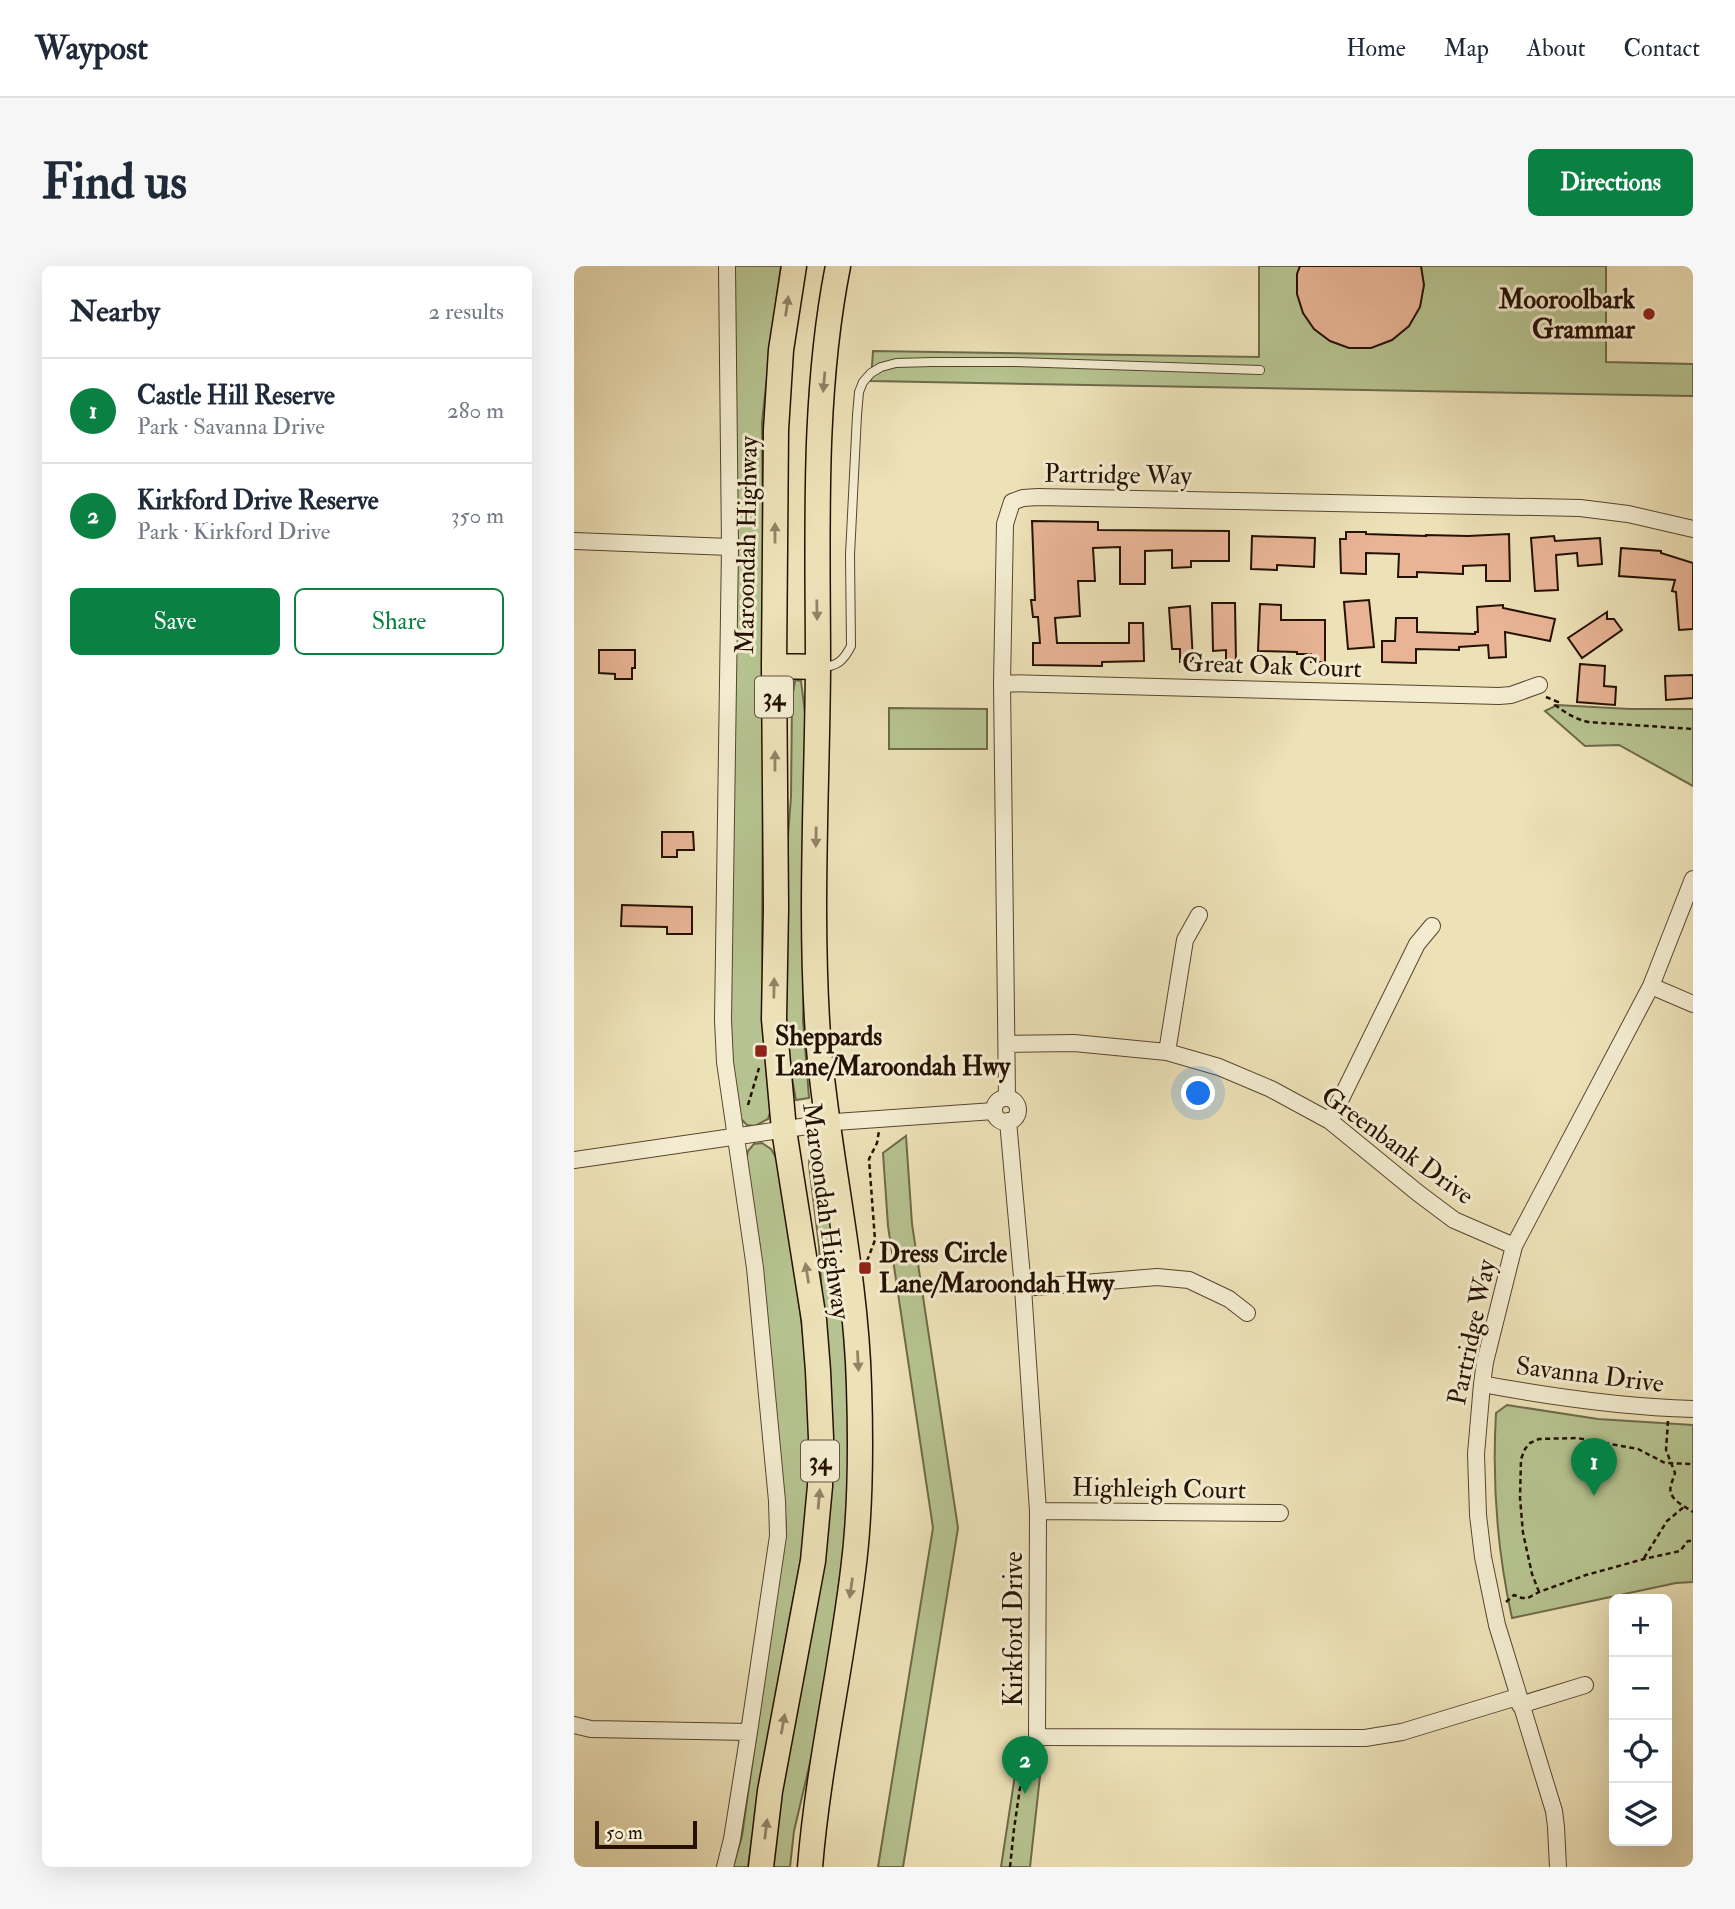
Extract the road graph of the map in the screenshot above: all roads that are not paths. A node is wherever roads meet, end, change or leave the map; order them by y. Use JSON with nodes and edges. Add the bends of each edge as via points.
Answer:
{"nodes":[{"id":1,"x":727,"y":266,"type":"edge"},
{"id":2,"x":794,"y":266,"type":"edge"},
{"id":3,"x":838,"y":266,"type":"edge"},
{"id":4,"x":1260,"y":370,"type":"dead end"},
{"id":5,"x":1693,"y":529,"type":"edge"},
{"id":6,"x":574,"y":541,"type":"edge"},
{"id":7,"x":730,"y":547,"type":"junction"},
{"id":8,"x":774,"y":666,"type":"junction"},
{"id":9,"x":818,"y":667,"type":"junction"},
{"id":10,"x":1002,"y":682,"type":"junction"},
{"id":11,"x":1539,"y":685,"type":"road end"},
{"id":12,"x":1693,"y":879,"type":"edge"},
{"id":13,"x":1199,"y":915,"type":"dead end"},
{"id":14,"x":1432,"y":926,"type":"dead end"},
{"id":15,"x":1650,"y":986,"type":"junction"},
{"id":16,"x":1693,"y":1004,"type":"edge"},
{"id":17,"x":1007,"y":1044,"type":"junction"},
{"id":18,"x":1167,"y":1052,"type":"junction"},
{"id":19,"x":1007,"y":1098,"type":"junction"},
{"id":20,"x":994,"y":1111,"type":"junction"},
{"id":21,"x":1008,"y":1121,"type":"junction"},
{"id":22,"x":1330,"y":1121,"type":"junction"},
{"id":23,"x":828,"y":1123,"type":"junction"},
{"id":24,"x":784,"y":1130,"type":"junction"},
{"id":25,"x":736,"y":1136,"type":"junction"},
{"id":26,"x":574,"y":1160,"type":"edge"},
{"id":27,"x":1514,"y":1246,"type":"junction"},
{"id":28,"x":1023,"y":1288,"type":"junction"},
{"id":29,"x":1247,"y":1313,"type":"dead end"},
{"id":30,"x":1482,"y":1384,"type":"junction"},
{"id":31,"x":1693,"y":1409,"type":"edge"},
{"id":32,"x":1038,"y":1511,"type":"junction"},
{"id":33,"x":1280,"y":1513,"type":"dead end"},
{"id":34,"x":1585,"y":1685,"type":"dead end"},
{"id":35,"x":1519,"y":1701,"type":"junction"},
{"id":36,"x":574,"y":1725,"type":"edge"},
{"id":37,"x":749,"y":1732,"type":"junction"},
{"id":38,"x":725,"y":1867,"type":"edge"},
{"id":39,"x":761,"y":1867,"type":"edge"},
{"id":40,"x":810,"y":1867,"type":"edge"},
{"id":41,"x":1558,"y":1867,"type":"edge"}],
"edges":[{"from":1,"to":7,"type":"street","name":"Maroondah Highway"},
{"from":8,"to":2,"type":"highway","name":"Maroondah Highway","number":"34","one_way":true,"via":[[776,430],[780,350]]},
{"from":3,"to":9,"type":"highway","name":"Maroondah Highway","number":"34","one_way":true,"via":[[820,436]]},
{"from":4,"to":9,"type":"lane","via":[[932,362],[896,363],[871,373],[859,391],[857,415],[851,646],[841,662]]},
{"from":5,"to":10,"type":"street","name":"Partridge Way","via":[[1628,513],[1580,508],[1023,498],[1012,502],[1005,524]]},
{"from":6,"to":7,"type":"street"},
{"from":7,"to":25,"type":"street","name":"Maroondah Highway","via":[[723,1020]]},
{"from":8,"to":9,"type":"highway"},
{"from":24,"to":8,"type":"highway","name":"Maroondah Highway","number":"34","one_way":true,"via":[[774,1019]]},
{"from":9,"to":23,"type":"highway","name":"Maroondah Highway","number":"34","one_way":true,"via":[[814,914],[819,1047]]},
{"from":10,"to":11,"type":"street","name":"Great Oak Court","via":[[1499,696]]},
{"from":10,"to":17,"type":"street","name":"Partridge Way"},
{"from":12,"to":15,"type":"street","name":"Partridge Way"},
{"from":13,"to":18,"type":"street","via":[[1185,940]]},
{"from":14,"to":22,"type":"street","via":[[1417,944]]},
{"from":15,"to":16,"type":"street"},
{"from":15,"to":27,"type":"street","name":"Partridge Way"},
{"from":17,"to":18,"type":"street","name":"Greenbank Drive","via":[[1074,1043]]},
{"from":17,"to":19,"type":"street","name":"Partridge Way"},
{"from":18,"to":22,"type":"street","name":"Greenbank Drive","via":[[1271,1089]]},
{"from":19,"to":20,"type":"street","via":[[997,1101]]},
{"from":19,"to":21,"type":"street","via":[[1017,1107]]},
{"from":20,"to":21,"type":"street"},
{"from":20,"to":23,"type":"street"},
{"from":21,"to":28,"type":"street","name":"Kirkford Drive"},
{"from":22,"to":27,"type":"street","name":"Greenbank Drive","via":[[1454,1220]]},
{"from":23,"to":24,"type":"street"},
{"from":23,"to":40,"type":"highway","name":"Maroondah Highway","number":"34","one_way":true,"via":[[855,1319],[859,1485],[853,1568]]},
{"from":24,"to":25,"type":"street"},
{"from":39,"to":24,"type":"highway","name":"Maroondah Highway","number":"34","one_way":true,"via":[[813,1562],[820,1486],[814,1320]]},
{"from":25,"to":26,"type":"street"},
{"from":25,"to":37,"type":"street","name":"Maroondah Highway","via":[[755,1268],[778,1536]]},
{"from":27,"to":30,"type":"street","name":"Partridge Way"},
{"from":28,"to":29,"type":"street","via":[[1157,1277],[1189,1280]]},
{"from":28,"to":32,"type":"street","name":"Kirkford Drive"},
{"from":30,"to":31,"type":"street","name":"Savanna Drive","via":[[1609,1404]]},
{"from":30,"to":35,"type":"street","name":"Partridge Way","via":[[1476,1454],[1483,1557]]},
{"from":32,"to":33,"type":"street","name":"Highleigh Court"},
{"from":32,"to":35,"type":"street","name":"Kirkford Drive","via":[[1037,1737],[1365,1738]]},
{"from":34,"to":35,"type":"street","name":"Kirkford Drive"},
{"from":35,"to":41,"type":"street","name":"Partridge Way","via":[[1553,1811]]},
{"from":36,"to":37,"type":"street"},
{"from":37,"to":38,"type":"street","name":"Maroondah Highway"}]}
